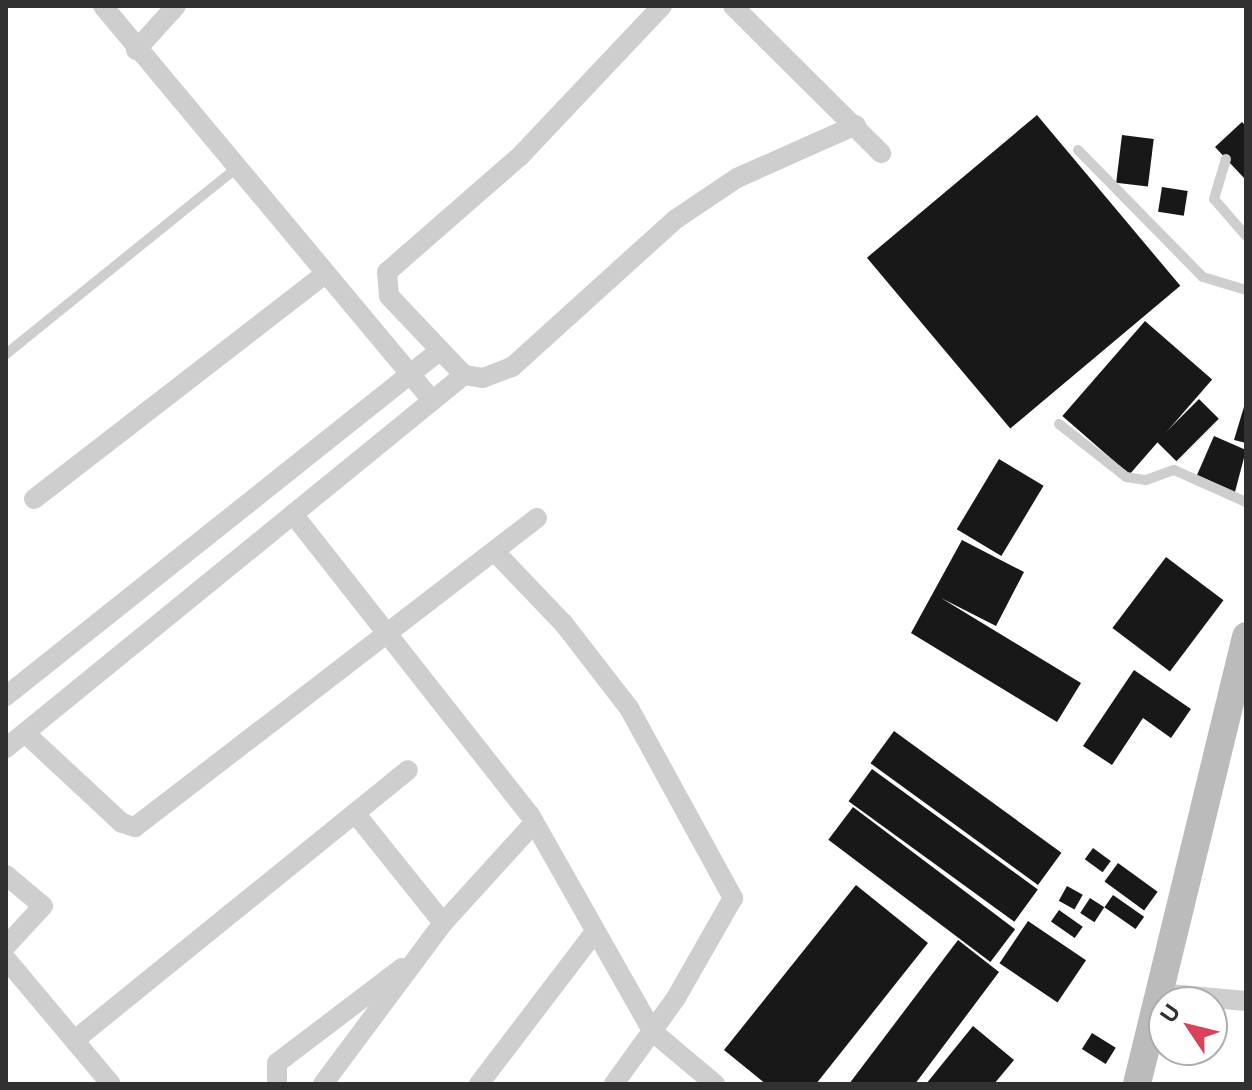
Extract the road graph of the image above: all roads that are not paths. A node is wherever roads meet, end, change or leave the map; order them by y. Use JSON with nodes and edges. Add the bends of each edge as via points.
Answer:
{"nodes":[{"id":1,"x":103,"y":6,"type":"edge"},
{"id":2,"x":176,"y":6,"type":"edge"},
{"id":3,"x":662,"y":6,"type":"edge"},
{"id":4,"x":733,"y":6,"type":"edge"},
{"id":5,"x":136,"y":50,"type":"junction"},
{"id":6,"x":856,"y":125,"type":"junction"},
{"id":7,"x":1078,"y":150,"type":"dead end"},
{"id":8,"x":881,"y":153,"type":"dead end"},
{"id":9,"x":1226,"y":159,"type":"dead end"},
{"id":10,"x":233,"y":171,"type":"junction"},
{"id":11,"x":1246,"y":236,"type":"edge"},
{"id":12,"x":325,"y":274,"type":"junction"},
{"id":13,"x":1246,"y":290,"type":"edge"},
{"id":14,"x":438,"y":352,"type":"junction"},
{"id":15,"x":6,"y":354,"type":"edge"},
{"id":16,"x":411,"y":374,"type":"junction"},
{"id":17,"x":464,"y":375,"type":"junction"},
{"id":18,"x":431,"y":399,"type":"junction"},
{"id":19,"x":1059,"y":424,"type":"dead end"},
{"id":20,"x":34,"y":499,"type":"dead end"},
{"id":21,"x":1246,"y":502,"type":"edge"},
{"id":22,"x":293,"y":514,"type":"junction"},
{"id":23,"x":537,"y":518,"type":"dead end"},
{"id":24,"x":497,"y":554,"type":"junction"},
{"id":25,"x":385,"y":631,"type":"junction"},
{"id":26,"x":1246,"y":636,"type":"edge"},
{"id":27,"x":6,"y":696,"type":"edge"},
{"id":28,"x":25,"y":733,"type":"junction"},
{"id":29,"x":6,"y":748,"type":"edge"},
{"id":30,"x":408,"y":770,"type":"dead end"},
{"id":31,"x":355,"y":813,"type":"junction"},
{"id":32,"x":534,"y":823,"type":"junction"},
{"id":33,"x":6,"y":875,"type":"edge"},
{"id":34,"x":443,"y":923,"type":"junction"},
{"id":35,"x":594,"y":933,"type":"junction"},
{"id":36,"x":6,"y":946,"type":"edge"},
{"id":37,"x":417,"y":957,"type":"junction"},
{"id":38,"x":6,"y":959,"type":"edge"},
{"id":39,"x":1161,"y":986,"type":"edge"},
{"id":40,"x":653,"y":1032,"type":"junction"},
{"id":41,"x":1148,"y":1038,"type":"edge"},
{"id":42,"x":76,"y":1039,"type":"junction"},
{"id":43,"x":111,"y":1084,"type":"edge"},
{"id":44,"x":277,"y":1084,"type":"edge"},
{"id":45,"x":323,"y":1084,"type":"edge"},
{"id":46,"x":479,"y":1084,"type":"edge"},
{"id":47,"x":614,"y":1084,"type":"edge"},
{"id":48,"x":715,"y":1084,"type":"edge"},
{"id":49,"x":1137,"y":1084,"type":"edge"}],
"edges":[{"from":1,"to":5,"type":"street"},
{"from":2,"to":5,"type":"street"},
{"from":3,"to":14,"type":"street","via":[[519,157],[387,272],[389,296]]},
{"from":4,"to":6,"type":"street"},
{"from":5,"to":10,"type":"street"},
{"from":6,"to":8,"type":"street"},
{"from":6,"to":17,"type":"street","via":[[737,178],[676,219],[512,367],[483,378]]},
{"from":7,"to":13,"type":"lane","via":[[1203,277]]},
{"from":9,"to":11,"type":"lane","via":[[1214,199]]},
{"from":10,"to":12,"type":"street"},
{"from":10,"to":15,"type":"lane"},
{"from":12,"to":16,"type":"street"},
{"from":12,"to":20,"type":"street"},
{"from":14,"to":16,"type":"street"},
{"from":14,"to":17,"type":"street"},
{"from":16,"to":18,"type":"street"},
{"from":16,"to":27,"type":"street"},
{"from":17,"to":18,"type":"street"},
{"from":18,"to":22,"type":"street"},
{"from":19,"to":21,"type":"lane","via":[[1126,477],[1146,480],[1174,470]]},
{"from":22,"to":25,"type":"street"},
{"from":22,"to":28,"type":"street"},
{"from":23,"to":24,"type":"street"},
{"from":24,"to":25,"type":"street"},
{"from":24,"to":40,"type":"street","via":[[564,624],[629,708],[731,892],[730,908]]},
{"from":25,"to":28,"type":"street","via":[[133,828]]},
{"from":25,"to":32,"type":"street"},
{"from":26,"to":39,"type":"main road"},
{"from":28,"to":29,"type":"street"},
{"from":30,"to":31,"type":"street"},
{"from":31,"to":34,"type":"street"},
{"from":31,"to":42,"type":"street"},
{"from":32,"to":34,"type":"street"},
{"from":32,"to":35,"type":"street"},
{"from":33,"to":36,"type":"street","via":[[43,906]]},
{"from":34,"to":37,"type":"street"},
{"from":35,"to":40,"type":"street"},
{"from":35,"to":46,"type":"street"},
{"from":37,"to":44,"type":"street","via":[[277,1063]]},
{"from":37,"to":45,"type":"street"},
{"from":38,"to":42,"type":"street"},
{"from":40,"to":47,"type":"street"},
{"from":40,"to":48,"type":"street"},
{"from":41,"to":49,"type":"main road"},
{"from":42,"to":43,"type":"street"}]}
